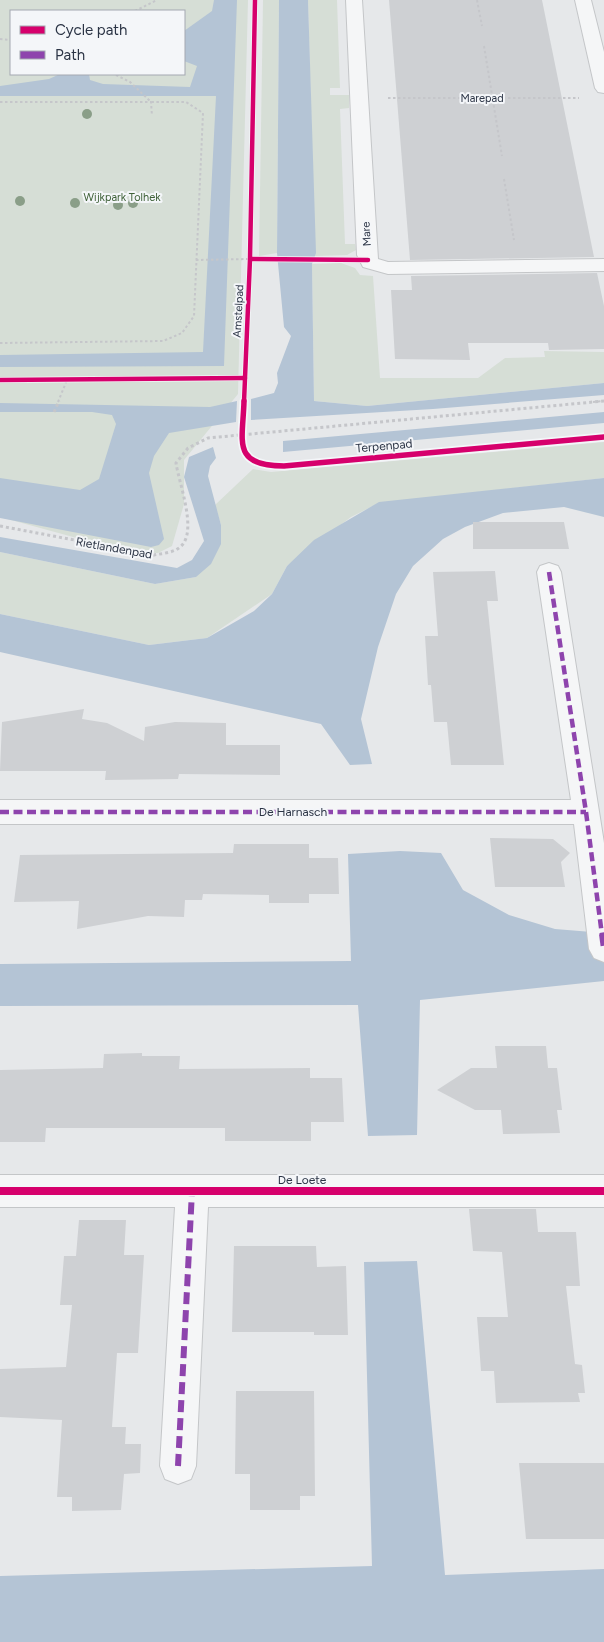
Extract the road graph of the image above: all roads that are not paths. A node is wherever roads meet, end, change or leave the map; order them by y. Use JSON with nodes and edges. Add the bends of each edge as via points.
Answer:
{"nodes":[{"id":1,"x":354,"y":0,"type":"edge"},
{"id":2,"x":583,"y":0,"type":"edge"},
{"id":3,"x":604,"y":88,"type":"edge"},
{"id":4,"x":604,"y":266,"type":"edge"},
{"id":5,"x":549,"y":572,"type":"dead end"},
{"id":6,"x":0,"y":812,"type":"edge"},
{"id":7,"x":586,"y":812,"type":"junction"},
{"id":8,"x":604,"y":949,"type":"edge"},
{"id":9,"x":0,"y":1191,"type":"edge"},
{"id":10,"x":192,"y":1191,"type":"junction"},
{"id":11,"x":604,"y":1191,"type":"edge"},
{"id":12,"x":178,"y":1466,"type":"dead end"}],
"edges":[{"from":1,"to":4,"type":"street","name":"Mare","via":[[367,255],[370,263],[388,268]]},
{"from":2,"to":3,"type":"street"},
{"from":5,"to":7,"type":"street"},
{"from":6,"to":7,"type":"street","name":"De Harnasch"},
{"from":7,"to":8,"type":"street"},
{"from":9,"to":10,"type":"street","name":"De Loete"},
{"from":10,"to":11,"type":"street","name":"De Loete"},
{"from":10,"to":12,"type":"street"}]}
